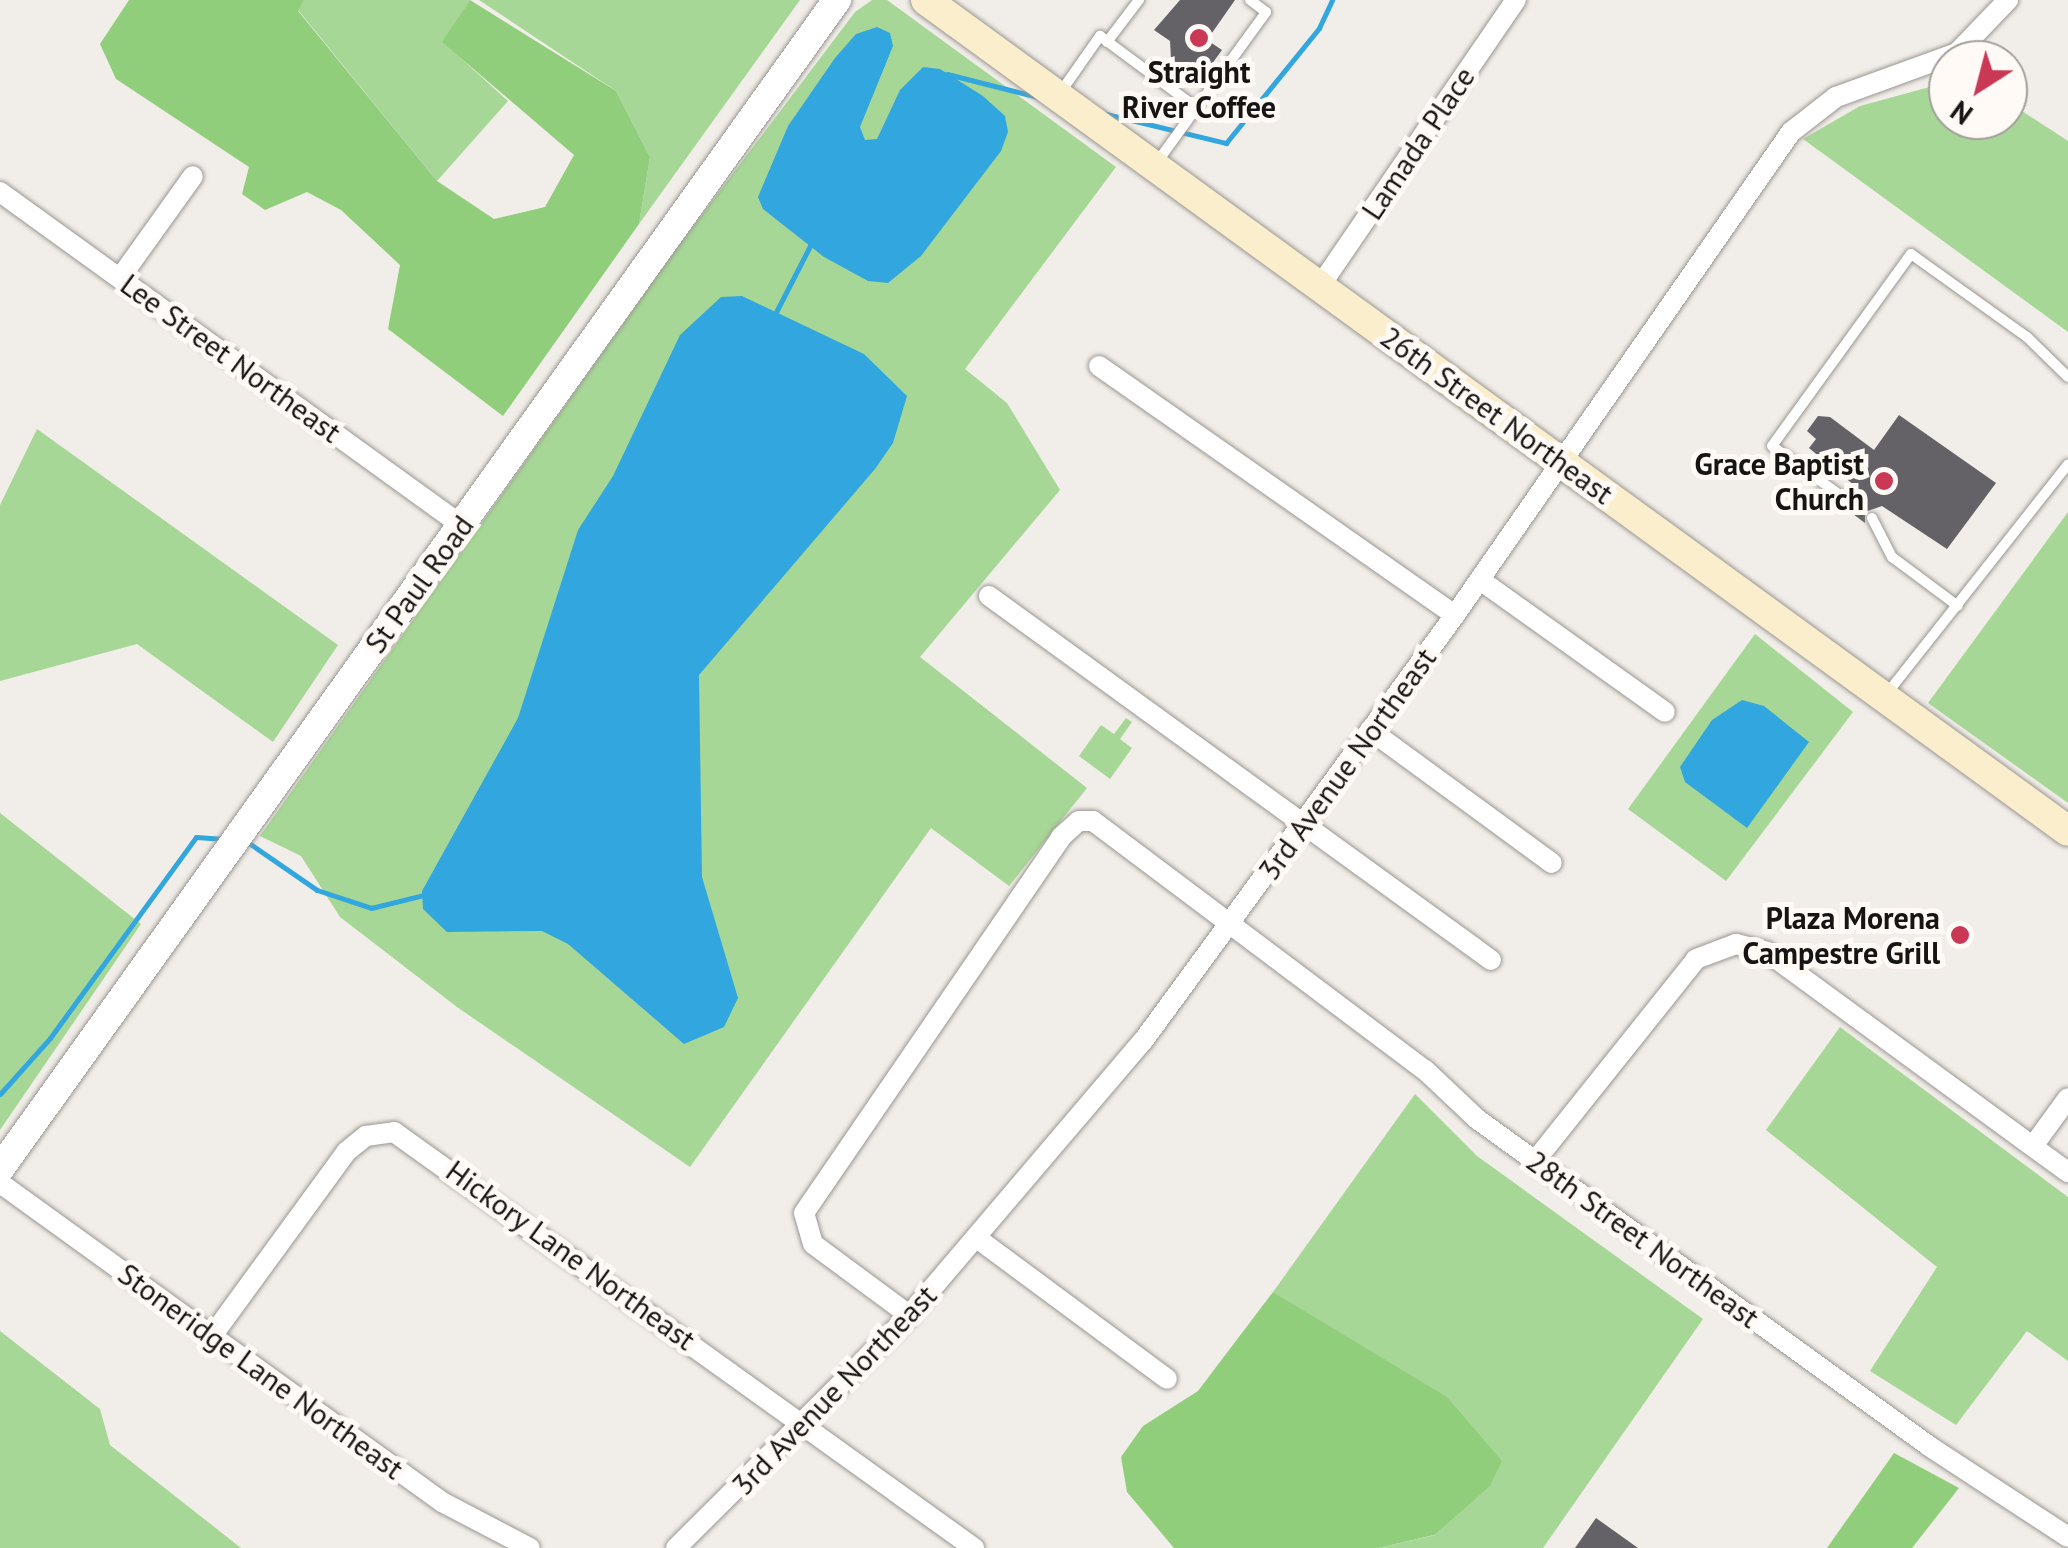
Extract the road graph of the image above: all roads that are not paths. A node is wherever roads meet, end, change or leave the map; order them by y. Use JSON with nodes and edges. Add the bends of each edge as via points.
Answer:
{"nodes":[{"id":1,"x":837,"y":0,"type":"edge"},
{"id":2,"x":926,"y":0,"type":"edge"},
{"id":3,"x":1139,"y":0,"type":"edge"},
{"id":4,"x":1250,"y":0,"type":"edge"},
{"id":5,"x":1516,"y":0,"type":"edge"},
{"id":6,"x":2008,"y":0,"type":"edge"},
{"id":7,"x":1107,"y":42,"type":"junction"},
{"id":8,"x":1058,"y":96,"type":"junction"},
{"id":9,"x":1197,"y":108,"type":"junction"},
{"id":10,"x":1154,"y":166,"type":"junction"},
{"id":11,"x":193,"y":176,"type":"dead end"},
{"id":12,"x":0,"y":192,"type":"edge"},
{"id":13,"x":120,"y":278,"type":"junction"},
{"id":14,"x":1320,"y":286,"type":"junction"},
{"id":15,"x":1099,"y":366,"type":"dead end"},
{"id":16,"x":2068,"y":377,"type":"edge"},
{"id":17,"x":1562,"y":463,"type":"junction"},
{"id":18,"x":2068,"y":464,"type":"edge"},
{"id":19,"x":1851,"y":503,"type":"dead end"},
{"id":20,"x":1872,"y":518,"type":"dead end"},
{"id":21,"x":461,"y":525,"type":"junction"},
{"id":22,"x":1480,"y":580,"type":"junction"},
{"id":23,"x":990,"y":596,"type":"dead end"},
{"id":24,"x":1958,"y":606,"type":"junction"},
{"id":25,"x":1455,"y":615,"type":"junction"},
{"id":26,"x":1884,"y":697,"type":"junction"},
{"id":27,"x":1665,"y":712,"type":"dead end"},
{"id":28,"x":1370,"y":730,"type":"junction"},
{"id":29,"x":1303,"y":824,"type":"junction"},
{"id":30,"x":2068,"y":830,"type":"edge"},
{"id":31,"x":1552,"y":864,"type":"dead end"},
{"id":32,"x":1229,"y":928,"type":"junction"},
{"id":33,"x":1491,"y":960,"type":"dead end"},
{"id":34,"x":2068,"y":1098,"type":"edge"},
{"id":35,"x":2033,"y":1146,"type":"junction"},
{"id":36,"x":1535,"y":1161,"type":"junction"},
{"id":37,"x":0,"y":1169,"type":"edge"},
{"id":38,"x":2068,"y":1172,"type":"edge"},
{"id":39,"x":0,"y":1183,"type":"edge"},
{"id":40,"x":978,"y":1240,"type":"junction"},
{"id":41,"x":910,"y":1316,"type":"junction"},
{"id":42,"x":212,"y":1336,"type":"junction"},
{"id":43,"x":1167,"y":1379,"type":"dead end"},
{"id":44,"x":804,"y":1424,"type":"junction"},
{"id":45,"x":2068,"y":1537,"type":"edge"},
{"id":46,"x":530,"y":1548,"type":"edge"},
{"id":47,"x":676,"y":1548,"type":"edge"},
{"id":48,"x":974,"y":1548,"type":"edge"}],
"edges":[{"from":1,"to":21,"type":"street","name":"St Paul Road"},
{"from":2,"to":8,"type":"main road","name":"26th Street Northeast"},
{"from":3,"to":7,"type":"lane"},
{"from":4,"to":9,"type":"lane","via":[[1266,12]]},
{"from":5,"to":14,"type":"street","name":"Lamada Place"},
{"from":6,"to":17,"type":"street","name":"3rd Avenue Northeast","via":[[1957,53],[1836,97],[1791,132]]},
{"from":7,"to":8,"type":"lane","via":[[1100,36]]},
{"from":7,"to":9,"type":"lane"},
{"from":8,"to":10,"type":"main road","name":"26th Street Northeast"},
{"from":9,"to":10,"type":"lane"},
{"from":10,"to":14,"type":"main road","name":"26th Street Northeast"},
{"from":11,"to":13,"type":"street"},
{"from":12,"to":13,"type":"street","name":"Lee Street Northeast"},
{"from":13,"to":21,"type":"street","name":"Lee Street Northeast"},
{"from":14,"to":17,"type":"main road","name":"26th Street Northeast"},
{"from":15,"to":25,"type":"street"},
{"from":16,"to":19,"type":"lane","via":[[2027,337],[1911,254],[1772,446]]},
{"from":17,"to":22,"type":"street","name":"3rd Avenue Northeast"},
{"from":17,"to":26,"type":"main road","name":"26th Street Northeast"},
{"from":18,"to":24,"type":"lane"},
{"from":20,"to":24,"type":"lane","via":[[1892,557]]},
{"from":21,"to":37,"type":"street","name":"St Paul Road"},
{"from":22,"to":25,"type":"street","name":"3rd Avenue Northeast"},
{"from":22,"to":27,"type":"street"},
{"from":23,"to":29,"type":"street"},
{"from":24,"to":26,"type":"lane"},
{"from":25,"to":28,"type":"street","name":"3rd Avenue Northeast"},
{"from":26,"to":30,"type":"main road","name":"26th Street Northeast"},
{"from":28,"to":29,"type":"street","name":"3rd Avenue Northeast"},
{"from":28,"to":31,"type":"street"},
{"from":29,"to":32,"type":"street","name":"3rd Avenue Northeast"},
{"from":29,"to":33,"type":"street"},
{"from":32,"to":36,"type":"street","name":"28th Street Northeast","via":[[1425,1070]]},
{"from":32,"to":40,"type":"street","name":"3rd Avenue Northeast"},
{"from":32,"to":41,"type":"street","name":"28th Street Northeast","via":[[1109,829],[1080,821],[1061,836],[804,1212],[813,1244]]},
{"from":34,"to":35,"type":"street"},
{"from":35,"to":36,"type":"street","via":[[1766,952],[1733,944],[1696,958]]},
{"from":35,"to":38,"type":"street"},
{"from":36,"to":45,"type":"street","name":"28th Street Northeast","via":[[1929,1446]]},
{"from":39,"to":42,"type":"street","name":"Stoneridge Lane Northeast"},
{"from":40,"to":41,"type":"street","name":"3rd Avenue Northeast"},
{"from":40,"to":43,"type":"street"},
{"from":41,"to":44,"type":"street","name":"3rd Avenue Northeast"},
{"from":42,"to":44,"type":"street","name":"Hickory Lane Northeast","via":[[346,1152],[366,1136],[394,1132]]},
{"from":42,"to":46,"type":"street","name":"Stoneridge Lane Northeast","via":[[442,1502]]},
{"from":44,"to":47,"type":"street","name":"3rd Avenue Northeast"},
{"from":44,"to":48,"type":"street","name":"Hickory Lane Northeast"}]}
